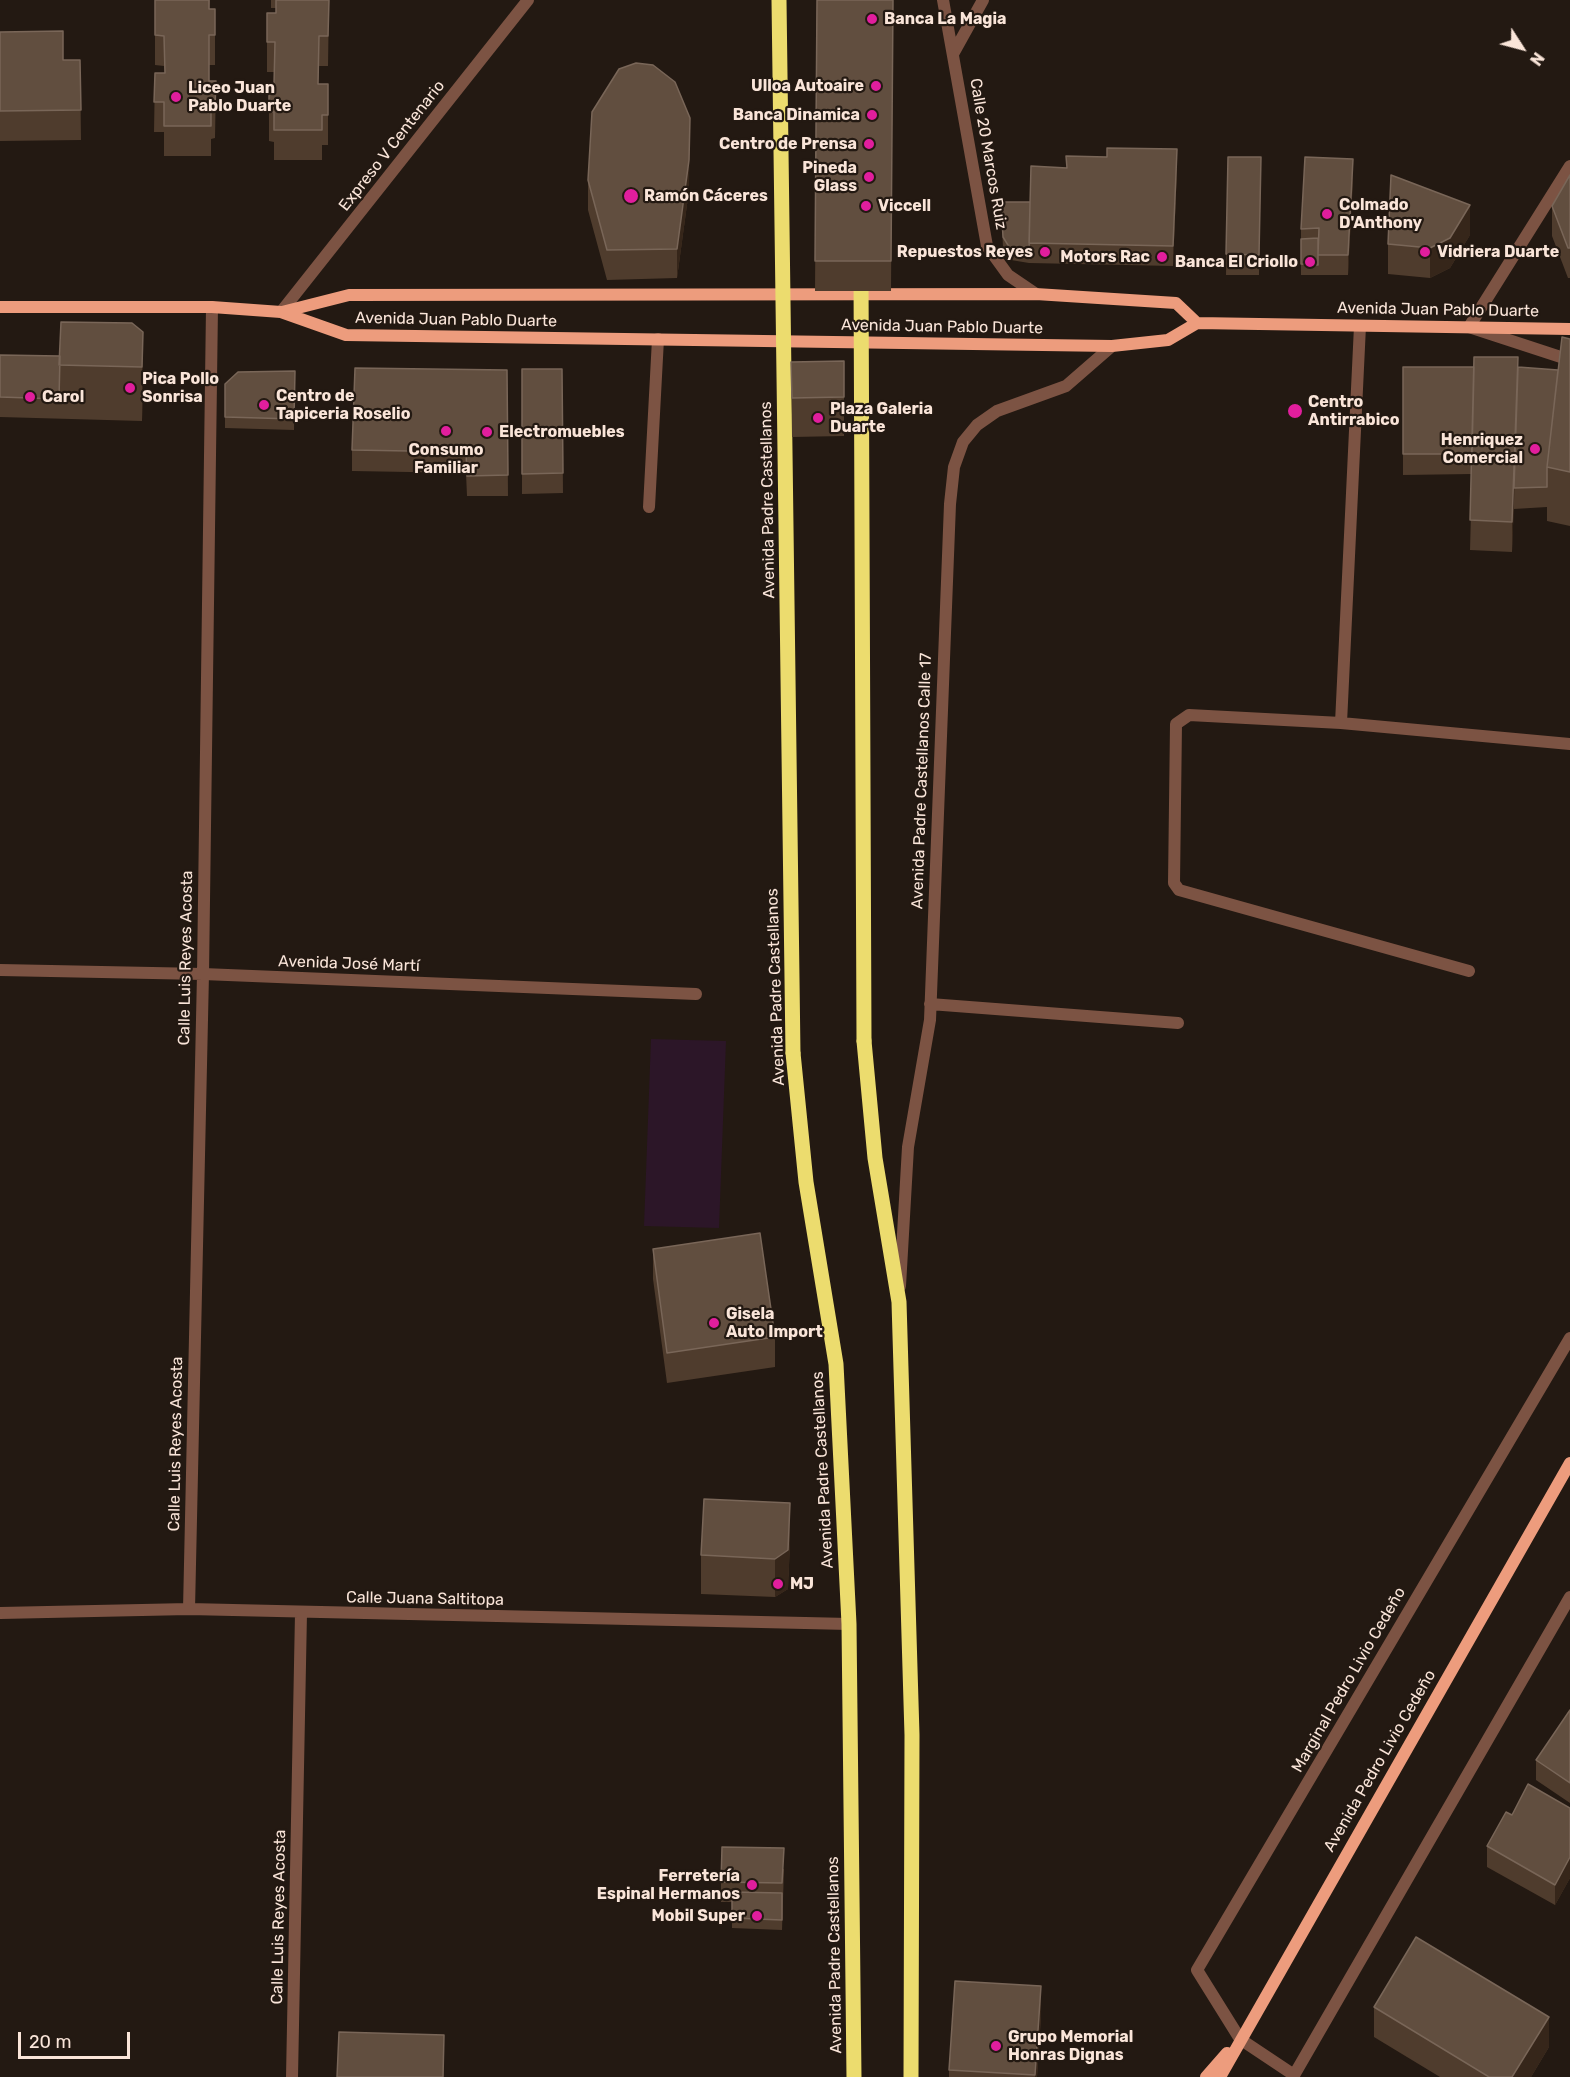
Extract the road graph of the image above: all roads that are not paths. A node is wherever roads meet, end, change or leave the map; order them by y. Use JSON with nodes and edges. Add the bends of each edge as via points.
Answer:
{"nodes":[{"id":1,"x":528,"y":0,"type":"edge"},
{"id":2,"x":779,"y":0,"type":"edge"},
{"id":3,"x":943,"y":0,"type":"edge"},
{"id":4,"x":983,"y":0,"type":"edge"},
{"id":5,"x":953,"y":54,"type":"junction"},
{"id":6,"x":1570,"y":166,"type":"edge"},
{"id":7,"x":861,"y":263,"type":"edge"},
{"id":8,"x":1036,"y":294,"type":"junction"},
{"id":9,"x":0,"y":307,"type":"edge"},
{"id":10,"x":212,"y":307,"type":"junction"},
{"id":11,"x":280,"y":312,"type":"junction"},
{"id":12,"x":1197,"y":323,"type":"junction"},
{"id":13,"x":1360,"y":326,"type":"junction"},
{"id":14,"x":1469,"y":327,"type":"junction"},
{"id":15,"x":1570,"y":329,"type":"edge"},
{"id":16,"x":658,"y":339,"type":"junction"},
{"id":17,"x":1112,"y":346,"type":"junction"},
{"id":18,"x":1570,"y":360,"type":"edge"},
{"id":19,"x":650,"y":507,"type":"dead end"},
{"id":20,"x":1341,"y":723,"type":"junction"},
{"id":21,"x":1570,"y":744,"type":"edge"},
{"id":22,"x":0,"y":970,"type":"edge"},
{"id":23,"x":1469,"y":971,"type":"dead end"},
{"id":24,"x":203,"y":974,"type":"junction"},
{"id":25,"x":696,"y":994,"type":"dead end"},
{"id":26,"x":930,"y":1004,"type":"junction"},
{"id":27,"x":1178,"y":1023,"type":"dead end"},
{"id":28,"x":899,"y":1302,"type":"junction"},
{"id":29,"x":1570,"y":1338,"type":"edge"},
{"id":30,"x":1570,"y":1463,"type":"edge"},
{"id":31,"x":1570,"y":1597,"type":"edge"},
{"id":32,"x":189,"y":1609,"type":"junction"},
{"id":33,"x":0,"y":1613,"type":"edge"},
{"id":34,"x":301,"y":1613,"type":"junction"},
{"id":35,"x":849,"y":1624,"type":"junction"},
{"id":36,"x":1240,"y":2039,"type":"junction"},
{"id":37,"x":1294,"y":2076,"type":"edge"},
{"id":38,"x":292,"y":2077,"type":"edge"},
{"id":39,"x":854,"y":2077,"type":"edge"},
{"id":40,"x":911,"y":2077,"type":"edge"},
{"id":41,"x":1206,"y":2077,"type":"edge"},
{"id":42,"x":1220,"y":2077,"type":"edge"}],
"edges":[{"from":1,"to":11,"type":"street","name":"Expreso V Centenario"},
{"from":2,"to":35,"type":"main road","name":"Avenida Padre Castellanos","bridge":true,"via":[[793,1053],[806,1182],[836,1364]]},
{"from":3,"to":5,"type":"street","name":"Calle 20 Marcos Ruiz"},
{"from":4,"to":5,"type":"street"},
{"from":5,"to":8,"type":"street","name":"Calle 20 Marcos Ruiz","via":[[987,246],[1008,275]]},
{"from":6,"to":14,"type":"street"},
{"from":7,"to":28,"type":"main road","bridge":true,"via":[[864,1041],[875,1158]]},
{"from":8,"to":11,"type":"main road","name":"Avenida Juan Pablo Duarte","via":[[349,295]]},
{"from":8,"to":12,"type":"main road","name":"Avenida Juan Pablo Duarte","via":[[1176,303]]},
{"from":9,"to":10,"type":"main road"},
{"from":10,"to":11,"type":"main road"},
{"from":10,"to":24,"type":"street","name":"Calle Luis Reyes Acosta"},
{"from":11,"to":16,"type":"main road","name":"Avenida Juan Pablo Duarte","via":[[346,335]]},
{"from":12,"to":13,"type":"main road","name":"Avenida Juan Pablo Duarte"},
{"from":12,"to":17,"type":"main road","name":"Avenida Juan Pablo Duarte","via":[[1168,339]]},
{"from":13,"to":14,"type":"main road","name":"Avenida Juan Pablo Duarte"},
{"from":13,"to":20,"type":"street"},
{"from":14,"to":15,"type":"main road","name":"Avenida Juan Pablo Duarte"},
{"from":14,"to":18,"type":"street"},
{"from":16,"to":17,"type":"main road","name":"Avenida Juan Pablo Duarte"},
{"from":16,"to":19,"type":"street"},
{"from":17,"to":26,"type":"street","name":"Avenida Padre Castellanos Calle 17","via":[[1066,386],[997,411],[977,425],[963,442],[954,467]]},
{"from":20,"to":21,"type":"street"},
{"from":20,"to":23,"type":"street","via":[[1189,715],[1180,718],[1176,724],[1174,883],[1185,892]]},
{"from":22,"to":24,"type":"street","name":"Avenida José Martí"},
{"from":24,"to":25,"type":"street","name":"Avenida José Martí"},
{"from":24,"to":32,"type":"street","name":"Calle Luis Reyes Acosta"},
{"from":26,"to":27,"type":"street"},
{"from":26,"to":28,"type":"street","name":"Avenida Padre Castellanos Calle 17","via":[[908,1147]]},
{"from":28,"to":40,"type":"main road","via":[[912,1735]]},
{"from":29,"to":36,"type":"street","name":"Marginal Pedro Livio Cedeño","via":[[1197,1970]]},
{"from":30,"to":36,"type":"main road","name":"Avenida Pedro Livio Cedeño"},
{"from":31,"to":37,"type":"street"},
{"from":32,"to":33,"type":"street","name":"Calle Juana Saltitopa"},
{"from":32,"to":34,"type":"street","name":"Calle Juana Saltitopa"},
{"from":34,"to":35,"type":"street","name":"Calle Juana Saltitopa"},
{"from":34,"to":38,"type":"street","name":"Calle Luis Reyes Acosta"},
{"from":35,"to":39,"type":"main road","name":"Avenida Padre Castellanos"},
{"from":36,"to":37,"type":"street"},
{"from":36,"to":41,"type":"main road"},
{"from":36,"to":42,"type":"main road","name":"Avenida Pedro Livio Cedeño"}]}
